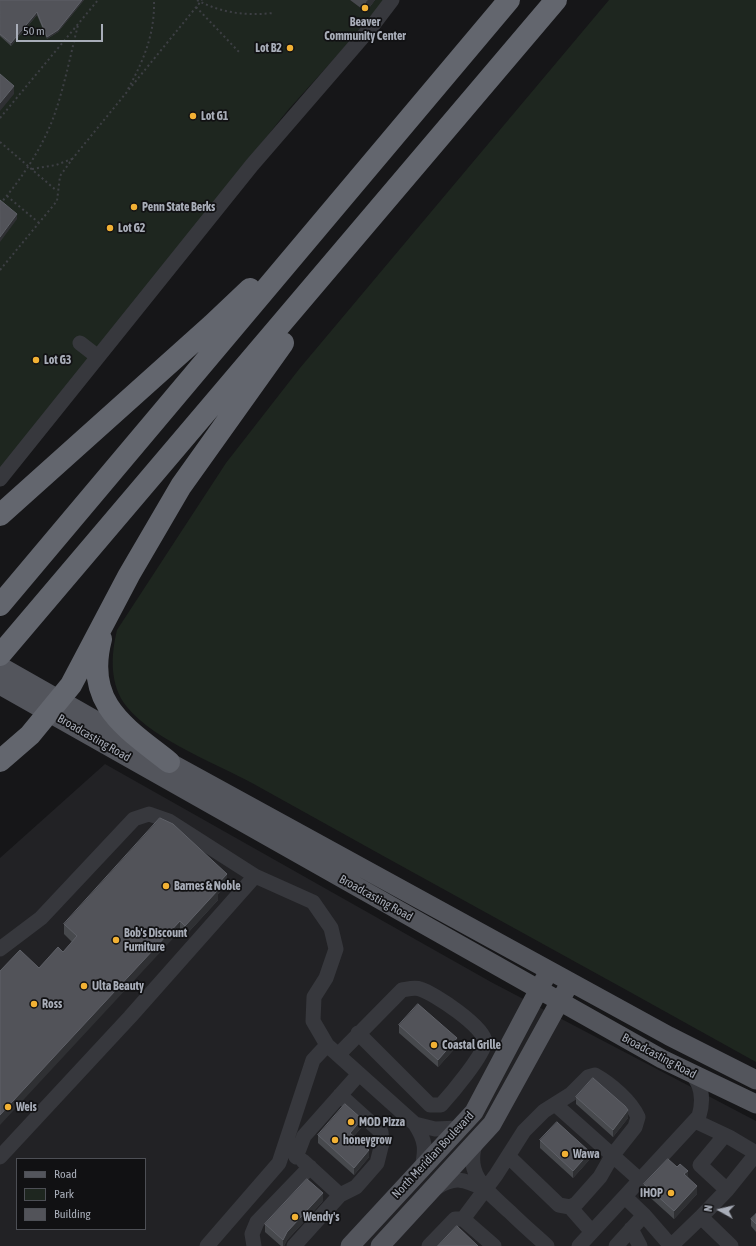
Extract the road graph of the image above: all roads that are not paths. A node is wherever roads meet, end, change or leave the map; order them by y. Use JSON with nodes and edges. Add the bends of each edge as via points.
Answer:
{"nodes":[{"id":1,"x":392,"y":0,"type":"edge"},
{"id":2,"x":509,"y":0,"type":"edge"},
{"id":3,"x":556,"y":0,"type":"edge"},
{"id":4,"x":419,"y":161,"type":"junction"},
{"id":5,"x":346,"y":194,"type":"junction"},
{"id":6,"x":80,"y":343,"type":"dead end"},
{"id":7,"x":98,"y":356,"type":"junction"},
{"id":8,"x":0,"y":479,"type":"edge"},
{"id":9,"x":0,"y":515,"type":"edge"},
{"id":10,"x":0,"y":605,"type":"edge"},
{"id":11,"x":106,"y":620,"type":"junction"},
{"id":12,"x":0,"y":658,"type":"edge"},
{"id":13,"x":0,"y":685,"type":"edge"},
{"id":14,"x":54,"y":706,"type":"junction"},
{"id":15,"x":0,"y":761,"type":"edge"},
{"id":16,"x":169,"y":762,"type":"junction"},
{"id":17,"x":255,"y":876,"type":"junction"},
{"id":18,"x":0,"y":949,"type":"edge"},
{"id":19,"x":549,"y":970,"type":"junction"},
{"id":20,"x":570,"y":982,"type":"junction"},
{"id":21,"x":538,"y":989,"type":"junction"},
{"id":22,"x":560,"y":1001,"type":"junction"},
{"id":23,"x":358,"y":1033,"type":"junction"},
{"id":24,"x":327,"y":1045,"type":"junction"},
{"id":25,"x":338,"y":1055,"type":"junction"},
{"id":26,"x":690,"y":1072,"type":"junction"},
{"id":27,"x":359,"y":1074,"type":"junction"},
{"id":28,"x":756,"y":1080,"type":"edge"},
{"id":29,"x":340,"y":1095,"type":"junction"},
{"id":30,"x":756,"y":1104,"type":"edge"},
{"id":31,"x":556,"y":1105,"type":"junction"},
{"id":32,"x":695,"y":1121,"type":"junction"},
{"id":33,"x":416,"y":1124,"type":"junction"},
{"id":34,"x":459,"y":1128,"type":"junction"},
{"id":35,"x":725,"y":1135,"type":"junction"},
{"id":36,"x":477,"y":1140,"type":"junction"},
{"id":37,"x":292,"y":1152,"type":"junction"},
{"id":38,"x":756,"y":1154,"type":"edge"},
{"id":39,"x":508,"y":1156,"type":"junction"},
{"id":40,"x":612,"y":1156,"type":"junction"},
{"id":41,"x":0,"y":1157,"type":"edge"},
{"id":42,"x":310,"y":1167,"type":"junction"},
{"id":43,"x":422,"y":1168,"type":"junction"},
{"id":44,"x":640,"y":1180,"type":"junction"},
{"id":45,"x":485,"y":1189,"type":"junction"},
{"id":46,"x":726,"y":1190,"type":"junction"},
{"id":47,"x":430,"y":1192,"type":"junction"},
{"id":48,"x":344,"y":1193,"type":"junction"},
{"id":49,"x":625,"y":1197,"type":"junction"},
{"id":50,"x":570,"y":1208,"type":"junction"},
{"id":51,"x":644,"y":1215,"type":"junction"},
{"id":52,"x":701,"y":1217,"type":"junction"},
{"id":53,"x":463,"y":1219,"type":"junction"},
{"id":54,"x":632,"y":1229,"type":"junction"},
{"id":55,"x":587,"y":1241,"type":"edge"},
{"id":56,"x":729,"y":1245,"type":"edge"},
{"id":57,"x":207,"y":1246,"type":"edge"},
{"id":58,"x":254,"y":1246,"type":"edge"},
{"id":59,"x":294,"y":1246,"type":"edge"},
{"id":60,"x":350,"y":1246,"type":"edge"},
{"id":61,"x":380,"y":1246,"type":"edge"},
{"id":62,"x":429,"y":1246,"type":"edge"},
{"id":63,"x":494,"y":1246,"type":"edge"},
{"id":64,"x":547,"y":1246,"type":"edge"},
{"id":65,"x":616,"y":1246,"type":"edge"},
{"id":66,"x":640,"y":1246,"type":"edge"},
{"id":67,"x":671,"y":1246,"type":"edge"}],
"edges":[{"from":1,"to":7,"type":"lane","via":[[252,165]]},
{"from":2,"to":5,"type":"highway"},
{"from":3,"to":4,"type":"highway"},
{"from":4,"to":11,"type":"highway","via":[[258,376],[181,486]]},
{"from":4,"to":12,"type":"highway"},
{"from":5,"to":9,"type":"highway","via":[[212,325]]},
{"from":5,"to":10,"type":"highway"},
{"from":6,"to":7,"type":"lane"},
{"from":7,"to":8,"type":"lane"},
{"from":11,"to":14,"type":"highway","via":[[71,685]]},
{"from":11,"to":16,"type":"highway","via":[[97,668],[104,698],[113,715],[123,725]]},
{"from":12,"to":14,"type":"main road","name":"Broadcasting Road"},
{"from":13,"to":14,"type":"main road","name":"Broadcasting Road"},
{"from":14,"to":15,"type":"highway","via":[[30,735]]},
{"from":14,"to":16,"type":"main road","name":"Broadcasting Road"},
{"from":14,"to":21,"type":"main road","name":"Broadcasting Road"},
{"from":16,"to":19,"type":"main road","name":"Broadcasting Road"},
{"from":17,"to":18,"type":"lane","via":[[169,821],[149,814],[139,816],[41,918]]},
{"from":17,"to":24,"type":"lane","via":[[313,902],[331,928],[336,949],[326,978],[314,997],[312,1021]]},
{"from":17,"to":41,"type":"lane","via":[[130,1017]]},
{"from":19,"to":20,"type":"main road","name":"Broadcasting Road"},
{"from":19,"to":21,"type":"main road","name":"North Meridian Boulevard"},
{"from":20,"to":22,"type":"main road","name":"North Meridian Boulevard"},
{"from":20,"to":28,"type":"main road","name":"Broadcasting Road"},
{"from":21,"to":22,"type":"main road","name":"Broadcasting Road"},
{"from":21,"to":34,"type":"main road","name":"North Meridian Boulevard","via":[[485,1094],[474,1112]]},
{"from":22,"to":26,"type":"main road","name":"Broadcasting Road","via":[[662,1059]]},
{"from":22,"to":36,"type":"main road","name":"North Meridian Boulevard","via":[[503,1107]]},
{"from":23,"to":23,"type":"lane","via":[[402,990],[420,989],[450,1004],[484,1036],[485,1044],[469,1071],[441,1105],[430,1105]]},
{"from":23,"to":25,"type":"lane"},
{"from":24,"to":25,"type":"lane"},
{"from":24,"to":37,"type":"lane","via":[[313,1060]]},
{"from":25,"to":27,"type":"lane"},
{"from":26,"to":30,"type":"main road","name":"Broadcasting Road"},
{"from":26,"to":32,"type":"lane","via":[[698,1080],[702,1096],[700,1111]]},
{"from":27,"to":29,"type":"lane"},
{"from":27,"to":33,"type":"lane"},
{"from":29,"to":37,"type":"lane"},
{"from":29,"to":48,"type":"lane","via":[[381,1132],[382,1143],[377,1163],[356,1187]]},
{"from":31,"to":39,"type":"lane","via":[[544,1112],[524,1131]]},
{"from":31,"to":40,"type":"lane"},
{"from":31,"to":40,"type":"lane","via":[[588,1077],[595,1075],[608,1084],[634,1108],[638,1117],[635,1127]]},
{"from":32,"to":35,"type":"lane"},
{"from":32,"to":44,"type":"lane"},
{"from":33,"to":34,"type":"lane","via":[[435,1129]]},
{"from":33,"to":43,"type":"lane","via":[[425,1145]]},
{"from":34,"to":43,"type":"main road","name":"North Meridian Boulevard"},
{"from":35,"to":38,"type":"lane"},
{"from":35,"to":46,"type":"lane","via":[[700,1165]]},
{"from":36,"to":45,"type":"lane","via":[[473,1149],[473,1166]]},
{"from":36,"to":47,"type":"main road","name":"North Meridian Boulevard"},
{"from":37,"to":42,"type":"lane"},
{"from":37,"to":48,"type":"lane"},
{"from":37,"to":57,"type":"lane","via":[[279,1163]]},
{"from":38,"to":46,"type":"lane"},
{"from":39,"to":45,"type":"lane"},
{"from":39,"to":50,"type":"lane","via":[[559,1205]]},
{"from":40,"to":44,"type":"lane"},
{"from":40,"to":50,"type":"lane","via":[[600,1177]]},
{"from":42,"to":48,"type":"lane"},
{"from":42,"to":58,"type":"lane","via":[[257,1222],[252,1234]]},
{"from":43,"to":60,"type":"main road","name":"North Meridian Boulevard"},
{"from":44,"to":49,"type":"lane"},
{"from":45,"to":47,"type":"lane","via":[[460,1179],[446,1181]]},
{"from":45,"to":53,"type":"lane"},
{"from":45,"to":64,"type":"lane"},
{"from":46,"to":52,"type":"lane"},
{"from":47,"to":61,"type":"main road","name":"North Meridian Boulevard"},
{"from":48,"to":59,"type":"lane"},
{"from":49,"to":51,"type":"lane"},
{"from":49,"to":55,"type":"lane"},
{"from":50,"to":55,"type":"lane"},
{"from":51,"to":54,"type":"lane"},
{"from":51,"to":67,"type":"lane"},
{"from":52,"to":56,"type":"lane"},
{"from":52,"to":67,"type":"lane"},
{"from":53,"to":62,"type":"lane","via":[[455,1219]]},
{"from":53,"to":63,"type":"lane"},
{"from":54,"to":65,"type":"lane"},
{"from":54,"to":66,"type":"lane"}]}
